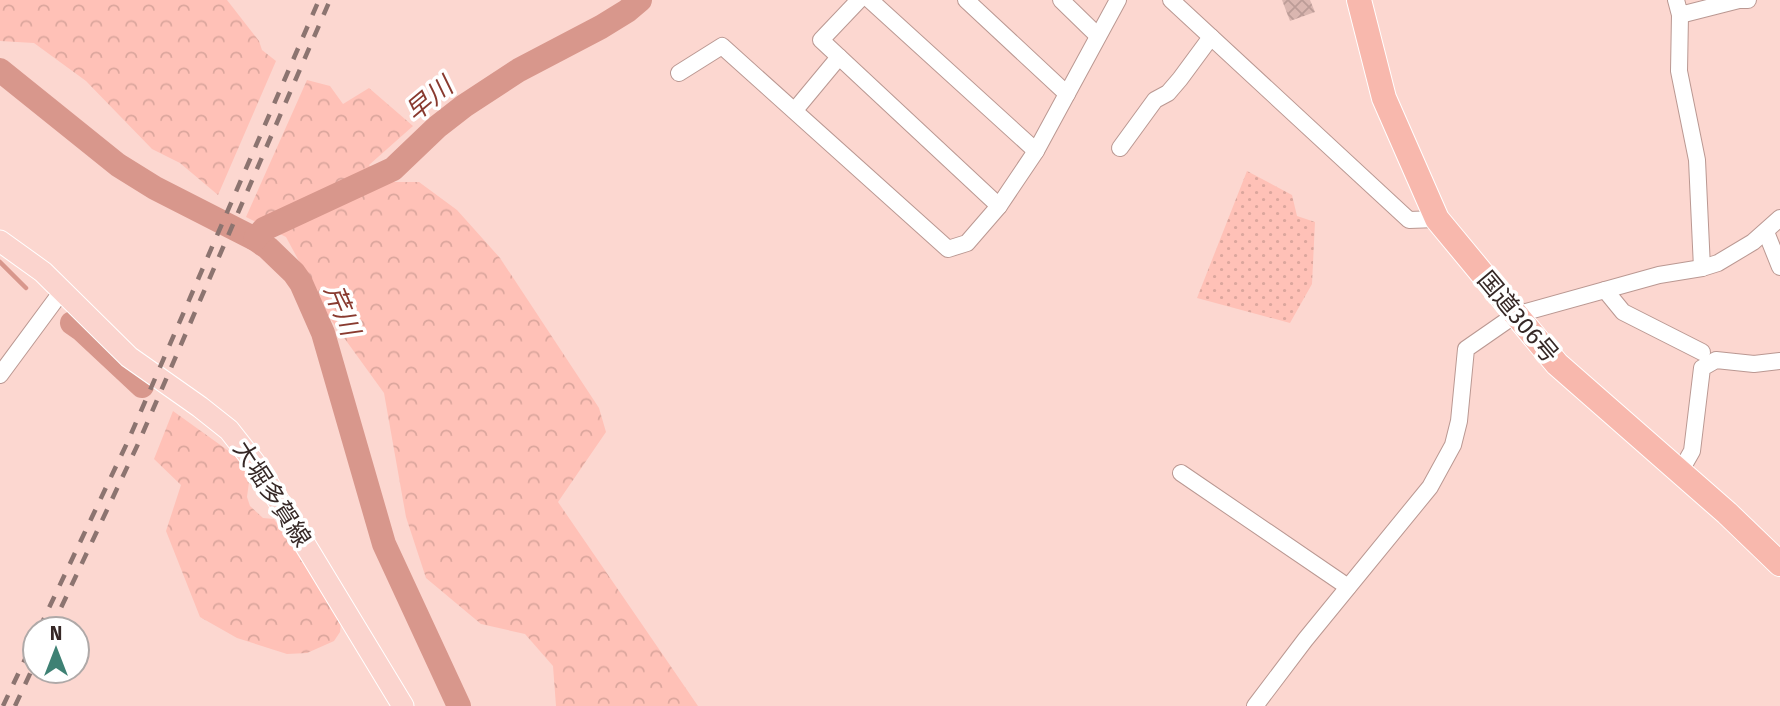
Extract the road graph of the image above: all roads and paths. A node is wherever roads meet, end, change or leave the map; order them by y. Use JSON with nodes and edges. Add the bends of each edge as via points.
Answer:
{"nodes":[{"id":1,"x":859,"y":0,"type":"edge"},
{"id":2,"x":870,"y":0,"type":"edge"},
{"id":3,"x":966,"y":0,"type":"edge"},
{"id":4,"x":1061,"y":0,"type":"edge"},
{"id":5,"x":1118,"y":0,"type":"edge"},
{"id":6,"x":1171,"y":0,"type":"edge"},
{"id":7,"x":1359,"y":0,"type":"edge"},
{"id":8,"x":1748,"y":0,"type":"edge"},
{"id":9,"x":1678,"y":8,"type":"edge"},
{"id":10,"x":1098,"y":36,"type":"junction"},
{"id":11,"x":1211,"y":37,"type":"junction"},
{"id":12,"x":839,"y":57,"type":"junction"},
{"id":13,"x":679,"y":73,"type":"dead end"},
{"id":14,"x":1067,"y":94,"type":"junction"},
{"id":15,"x":795,"y":110,"type":"junction"},
{"id":16,"x":1121,"y":148,"type":"dead end"},
{"id":17,"x":1036,"y":151,"type":"junction"},
{"id":18,"x":999,"y":206,"type":"junction"},
{"id":19,"x":1780,"y":218,"type":"edge"},
{"id":20,"x":1437,"y":219,"type":"junction"},
{"id":21,"x":1766,"y":232,"type":"junction"},
{"id":22,"x":0,"y":241,"type":"edge"},
{"id":23,"x":1780,"y":267,"type":"edge"},
{"id":24,"x":1702,"y":268,"type":"junction"},
{"id":25,"x":1605,"y":290,"type":"junction"},
{"id":26,"x":62,"y":291,"type":"junction"},
{"id":27,"x":1515,"y":315,"type":"junction"},
{"id":28,"x":1702,"y":352,"type":"dead end"},
{"id":29,"x":1780,"y":361,"type":"edge"},
{"id":30,"x":0,"y":375,"type":"edge"},
{"id":31,"x":1680,"y":472,"type":"junction"},
{"id":32,"x":1181,"y":473,"type":"dead end"},
{"id":33,"x":1780,"y":564,"type":"edge"},
{"id":34,"x":1348,"y":587,"type":"junction"},
{"id":35,"x":403,"y":706,"type":"edge"},
{"id":36,"x":1255,"y":706,"type":"edge"}],
"edges":[{"from":1,"to":12,"type":"street","via":[[821,40]]},
{"from":2,"to":17,"type":"street"},
{"from":3,"to":14,"type":"street"},
{"from":4,"to":10,"type":"street"},
{"from":5,"to":10,"type":"street"},
{"from":6,"to":11,"type":"street"},
{"from":7,"to":20,"type":"highway","name":"国道306号","via":[[1384,98]]},
{"from":8,"to":9,"type":"street"},
{"from":9,"to":24,"type":"street","via":[[1679,71],[1697,160]]},
{"from":10,"to":14,"type":"street"},
{"from":11,"to":16,"type":"street","via":[[1168,93],[1155,100]]},
{"from":11,"to":20,"type":"street","via":[[1409,220]]},
{"from":12,"to":15,"type":"street"},
{"from":12,"to":18,"type":"street"},
{"from":13,"to":15,"type":"street","via":[[722,46]]},
{"from":14,"to":17,"type":"street"},
{"from":15,"to":18,"type":"street","via":[[948,249],[967,243]]},
{"from":17,"to":18,"type":"street"},
{"from":19,"to":21,"type":"street"},
{"from":20,"to":27,"type":"highway","name":"国道306号"},
{"from":21,"to":23,"type":"street"},
{"from":21,"to":24,"type":"street"},
{"from":22,"to":26,"type":"main road","name":"大堀多賀線"},
{"from":24,"to":25,"type":"street"},
{"from":25,"to":27,"type":"street"},
{"from":25,"to":28,"type":"street","via":[[1623,312]]},
{"from":26,"to":30,"type":"street"},
{"from":26,"to":35,"type":"main road","name":"大堀多賀線","via":[[129,357],[229,430],[258,467]]},
{"from":27,"to":31,"type":"highway","name":"国道306号","via":[[1557,365]]},
{"from":27,"to":34,"type":"street","via":[[1466,349],[1460,421],[1453,445],[1430,487]]},
{"from":29,"to":31,"type":"street","via":[[1716,360],[1702,368],[1692,451]]},
{"from":31,"to":33,"type":"highway","name":"国道306号"},
{"from":32,"to":34,"type":"street"},
{"from":34,"to":36,"type":"street"}]}
